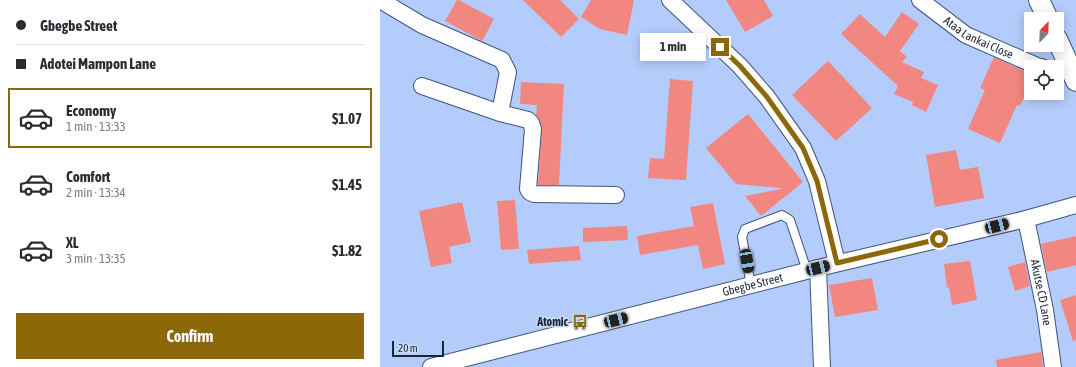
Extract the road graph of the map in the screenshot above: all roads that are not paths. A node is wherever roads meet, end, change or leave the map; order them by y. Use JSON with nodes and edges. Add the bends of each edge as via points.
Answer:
{"nodes":[{"id":1,"x":380,"y":0,"type":"edge"},
{"id":2,"x":670,"y":0,"type":"edge"},
{"id":3,"x":920,"y":0,"type":"edge"},
{"id":4,"x":1039,"y":0,"type":"edge"},
{"id":5,"x":1045,"y":12,"type":"edge"},
{"id":6,"x":1061,"y":52,"type":"edge"},
{"id":7,"x":1024,"y":60,"type":"edge"},
{"id":8,"x":1068,"y":74,"type":"edge"},
{"id":9,"x":422,"y":86,"type":"dead end"},
{"id":10,"x":500,"y":113,"type":"junction"},
{"id":11,"x":616,"y":195,"type":"dead end"},
{"id":12,"x":1076,"y":205,"type":"edge"},
{"id":13,"x":1026,"y":219,"type":"junction"},
{"id":14,"x":837,"y":263,"type":"junction"},
{"id":15,"x":812,"y":270,"type":"junction"},
{"id":16,"x":751,"y":285,"type":"junction"},
{"id":17,"x":466,"y":363,"type":"edge"},
{"id":18,"x":431,"y":367,"type":"edge"},
{"id":19,"x":822,"y":367,"type":"edge"},
{"id":20,"x":1053,"y":367,"type":"edge"}],
"edges":[{"from":1,"to":10,"type":"street","via":[[422,25],[502,60],[508,72]]},
{"from":2,"to":14,"type":"street","via":[[740,66],[767,97],[803,148],[817,181]]},
{"from":3,"to":7,"type":"street","name":"Ataa Lankai Close","via":[[966,35]]},
{"from":4,"to":5,"type":"street"},
{"from":6,"to":8,"type":"street"},
{"from":9,"to":10,"type":"street"},
{"from":10,"to":11,"type":"street","via":[[531,123],[533,129],[528,189],[530,192]]},
{"from":12,"to":13,"type":"street","name":"Gbegbe Street"},
{"from":13,"to":14,"type":"street","name":"Gbegbe Street"},
{"from":13,"to":20,"type":"street","name":"Akutse CD Lane","via":[[1045,310]]},
{"from":14,"to":15,"type":"street","name":"Gbegbe Street"},
{"from":15,"to":16,"type":"street","name":"Gbegbe Street"},
{"from":15,"to":16,"type":"lane","via":[[790,220],[782,215],[745,229],[742,238]]},
{"from":15,"to":19,"type":"street"},
{"from":16,"to":17,"type":"street","name":"Gbegbe Street"},
{"from":17,"to":18,"type":"street","name":"Gbegbe Street"}]}
